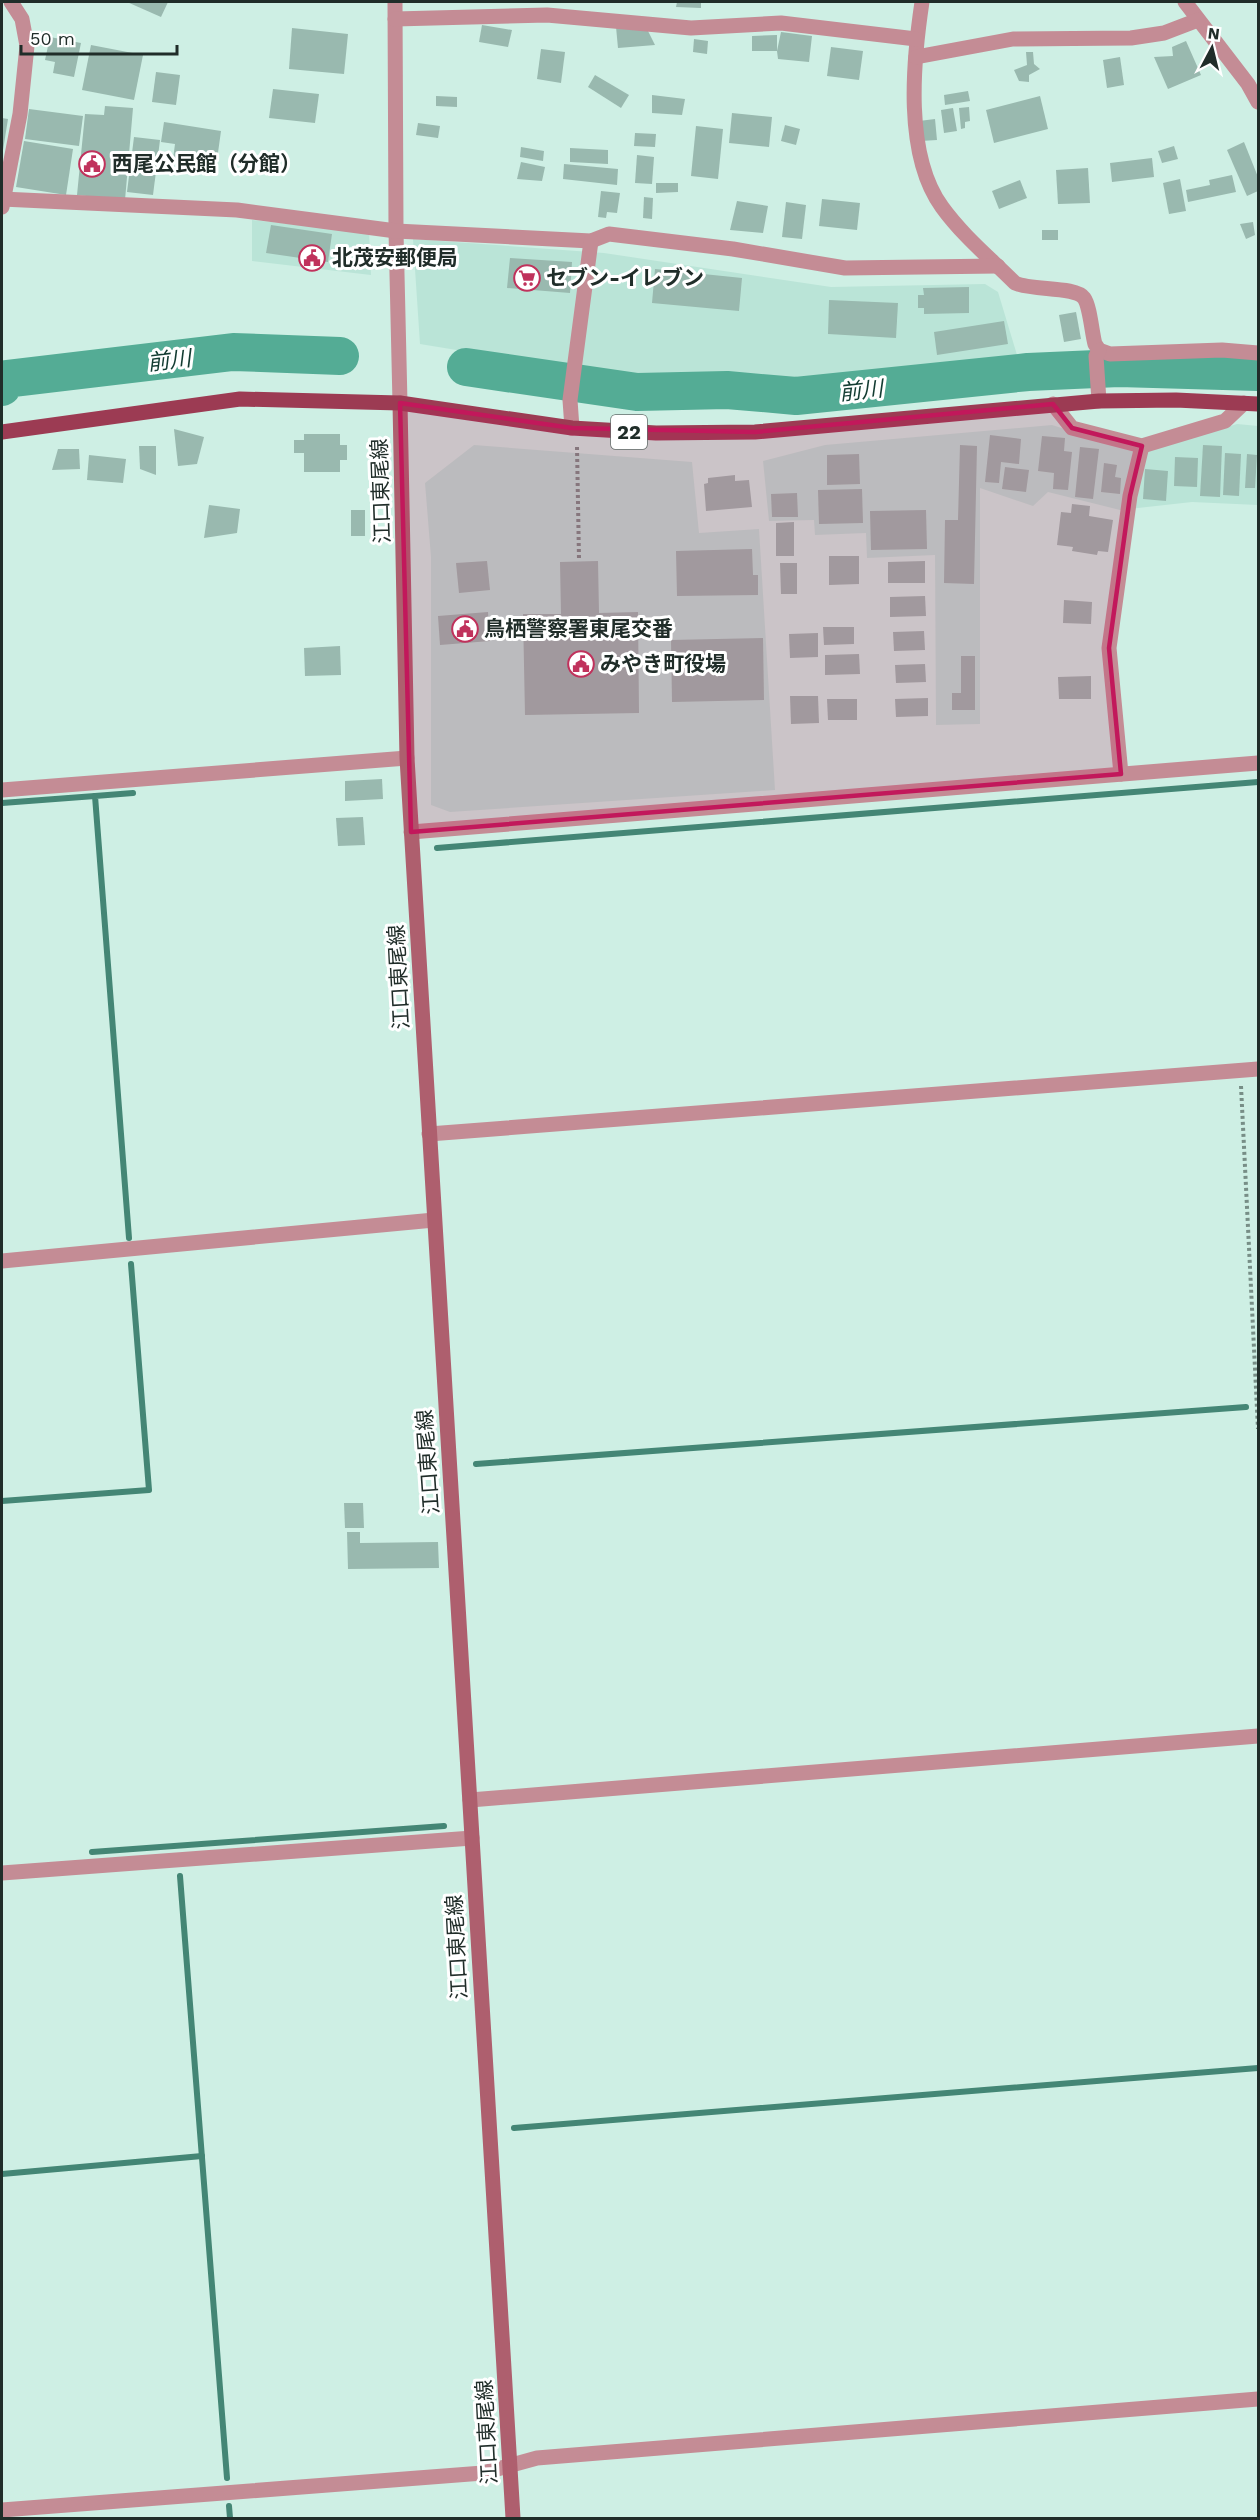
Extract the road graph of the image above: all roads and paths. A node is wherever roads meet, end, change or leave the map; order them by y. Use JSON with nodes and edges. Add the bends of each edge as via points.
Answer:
{"nodes":[{"id":1,"x":11,"y":2,"type":"edge"},
{"id":2,"x":395,"y":2,"type":"edge"},
{"id":3,"x":922,"y":2,"type":"edge"},
{"id":4,"x":1185,"y":2,"type":"edge"},
{"id":5,"x":395,"y":19,"type":"junction"},
{"id":6,"x":1198,"y":20,"type":"junction"},
{"id":7,"x":916,"y":39,"type":"junction"},
{"id":8,"x":916,"y":57,"type":"junction"},
{"id":9,"x":1258,"y":102,"type":"edge"},
{"id":10,"x":2,"y":202,"type":"edge"},
{"id":11,"x":396,"y":231,"type":"junction"},
{"id":12,"x":591,"y":241,"type":"junction"},
{"id":13,"x":998,"y":266,"type":"junction"},
{"id":14,"x":1097,"y":353,"type":"junction"},
{"id":15,"x":1258,"y":353,"type":"edge"},
{"id":16,"x":1099,"y":400,"type":"junction"},
{"id":17,"x":400,"y":403,"type":"junction"},
{"id":18,"x":1053,"y":404,"type":"junction"},
{"id":19,"x":1251,"y":404,"type":"edge"},
{"id":20,"x":572,"y":428,"type":"junction"},
{"id":21,"x":2,"y":432,"type":"edge"},
{"id":22,"x":1142,"y":446,"type":"junction"},
{"id":23,"x":577,"y":447,"type":"dead end"},
{"id":24,"x":579,"y":559,"type":"dead end"},
{"id":25,"x":407,"y":758,"type":"junction"},
{"id":26,"x":1258,"y":763,"type":"edge"},
{"id":27,"x":1121,"y":774,"type":"junction"},
{"id":28,"x":2,"y":790,"type":"edge"},
{"id":29,"x":411,"y":832,"type":"junction"},
{"id":30,"x":1258,"y":1069,"type":"edge"},
{"id":31,"x":1240,"y":1071,"type":"junction"},
{"id":32,"x":429,"y":1134,"type":"junction"},
{"id":33,"x":434,"y":1220,"type":"junction"},
{"id":34,"x":2,"y":1261,"type":"edge"},
{"id":35,"x":1258,"y":1430,"type":"edge"},
{"id":36,"x":1258,"y":1736,"type":"edge"},
{"id":37,"x":470,"y":1800,"type":"junction"},
{"id":38,"x":472,"y":1838,"type":"junction"},
{"id":39,"x":2,"y":1873,"type":"edge"},
{"id":40,"x":1258,"y":2399,"type":"edge"},
{"id":41,"x":510,"y":2467,"type":"junction"},
{"id":42,"x":2,"y":2510,"type":"edge"},
{"id":43,"x":513,"y":2518,"type":"edge"}],
"edges":[{"from":1,"to":10,"type":"street","via":[[22,19],[27,46],[20,114]]},
{"from":2,"to":5,"type":"street"},
{"from":3,"to":7,"type":"street"},
{"from":4,"to":6,"type":"street"},
{"from":5,"to":7,"type":"street","via":[[547,15],[691,28],[780,23]]},
{"from":5,"to":11,"type":"street"},
{"from":6,"to":8,"type":"street","via":[[1164,33],[1131,38],[1013,39]]},
{"from":6,"to":9,"type":"street"},
{"from":7,"to":8,"type":"street"},
{"from":8,"to":13,"type":"street","via":[[914,125],[925,169],[940,205],[966,238]]},
{"from":10,"to":11,"type":"street","via":[[237,210]]},
{"from":11,"to":12,"type":"street"},
{"from":11,"to":17,"type":"street"},
{"from":12,"to":13,"type":"street","via":[[609,234],[845,268]]},
{"from":12,"to":20,"type":"street","via":[[570,400]]},
{"from":13,"to":14,"type":"street","via":[[1025,288],[1077,292],[1085,299]]},
{"from":14,"to":15,"type":"street"},
{"from":14,"to":16,"type":"street"},
{"from":16,"to":18,"type":"main road","number":"22"},
{"from":16,"to":19,"type":"main road","number":"22"},
{"from":17,"to":20,"type":"main road","number":"22"},
{"from":17,"to":21,"type":"main road","number":"22","via":[[240,399]]},
{"from":17,"to":25,"type":"main road","name":"江口東尾線"},
{"from":18,"to":20,"type":"main road","number":"22","via":[[755,432],[656,433]]},
{"from":18,"to":22,"type":"street","via":[[1072,428]]},
{"from":19,"to":22,"type":"street","via":[[1225,421]]},
{"from":22,"to":27,"type":"street","via":[[1130,496],[1109,648]]},
{"from":23,"to":24,"type":"path"},
{"from":25,"to":28,"type":"street"},
{"from":25,"to":29,"type":"main road","name":"江口東尾線"},
{"from":26,"to":27,"type":"street"},
{"from":27,"to":29,"type":"street"},
{"from":29,"to":32,"type":"main road","name":"江口東尾線"},
{"from":30,"to":31,"type":"street"},
{"from":31,"to":32,"type":"street"},
{"from":31,"to":35,"type":"path"},
{"from":32,"to":33,"type":"main road","name":"江口東尾線"},
{"from":33,"to":34,"type":"street"},
{"from":33,"to":37,"type":"main road","name":"江口東尾線"},
{"from":36,"to":37,"type":"street"},
{"from":37,"to":38,"type":"main road","name":"江口東尾線"},
{"from":38,"to":39,"type":"street"},
{"from":38,"to":41,"type":"main road","name":"江口東尾線"},
{"from":40,"to":41,"type":"street","via":[[537,2457]]},
{"from":41,"to":42,"type":"street","via":[[483,2473]]},
{"from":41,"to":43,"type":"main road","name":"江口東尾線"}]}
